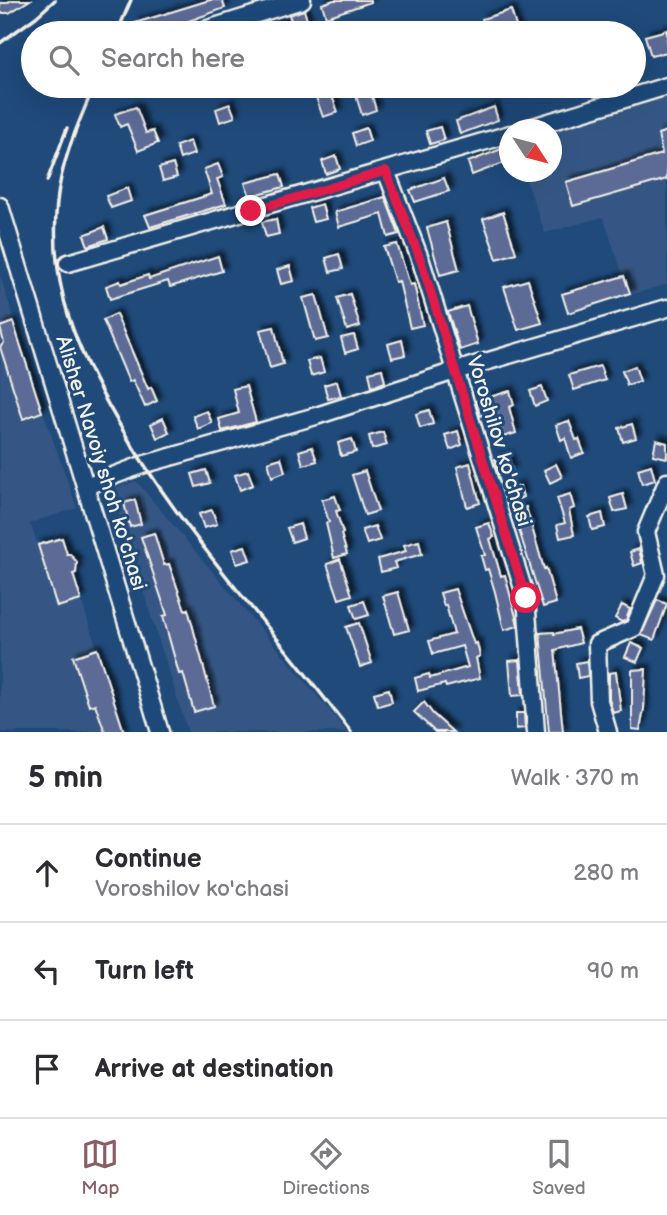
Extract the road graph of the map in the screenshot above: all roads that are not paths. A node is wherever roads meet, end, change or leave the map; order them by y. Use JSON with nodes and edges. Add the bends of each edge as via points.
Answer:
{"nodes":[{"id":1,"x":302,"y":0,"type":"edge"},
{"id":2,"x":234,"y":21,"type":"edge"},
{"id":3,"x":667,"y":86,"type":"edge"},
{"id":4,"x":646,"y":92,"type":"edge"},
{"id":5,"x":628,"y":98,"type":"edge"},
{"id":6,"x":559,"y":119,"type":"edge"},
{"id":7,"x":499,"y":137,"type":"edge"},
{"id":8,"x":386,"y":171,"type":"junction"},
{"id":9,"x":0,"y":206,"type":"edge"},
{"id":10,"x":68,"y":263,"type":"dead end"},
{"id":11,"x":667,"y":308,"type":"edge"},
{"id":12,"x":455,"y":370,"type":"junction"},
{"id":13,"x":667,"y":482,"type":"edge"},
{"id":14,"x":86,"y":486,"type":"junction"},
{"id":15,"x":160,"y":732,"type":"edge"},
{"id":16,"x":536,"y":732,"type":"edge"},
{"id":17,"x":608,"y":732,"type":"edge"}],
"edges":[{"from":1,"to":2,"type":"street"},
{"from":3,"to":4,"type":"street"},
{"from":5,"to":6,"type":"street"},
{"from":7,"to":8,"type":"street"},
{"from":8,"to":10,"type":"street"},
{"from":8,"to":12,"type":"street","name":"Voroshilov ko'chasi","via":[[421,261]]},
{"from":9,"to":14,"type":"street","name":"Alisher Navoiy shoh ko'chasi"},
{"from":11,"to":12,"type":"street"},
{"from":12,"to":14,"type":"street"},
{"from":12,"to":16,"type":"street","name":"Voroshilov ko'chasi","via":[[526,598]]},
{"from":13,"to":17,"type":"street","via":[[646,532],[656,575],[634,628],[597,643],[599,701]]},
{"from":14,"to":15,"type":"street","name":"Alisher Navoiy shoh ko'chasi"}]}
